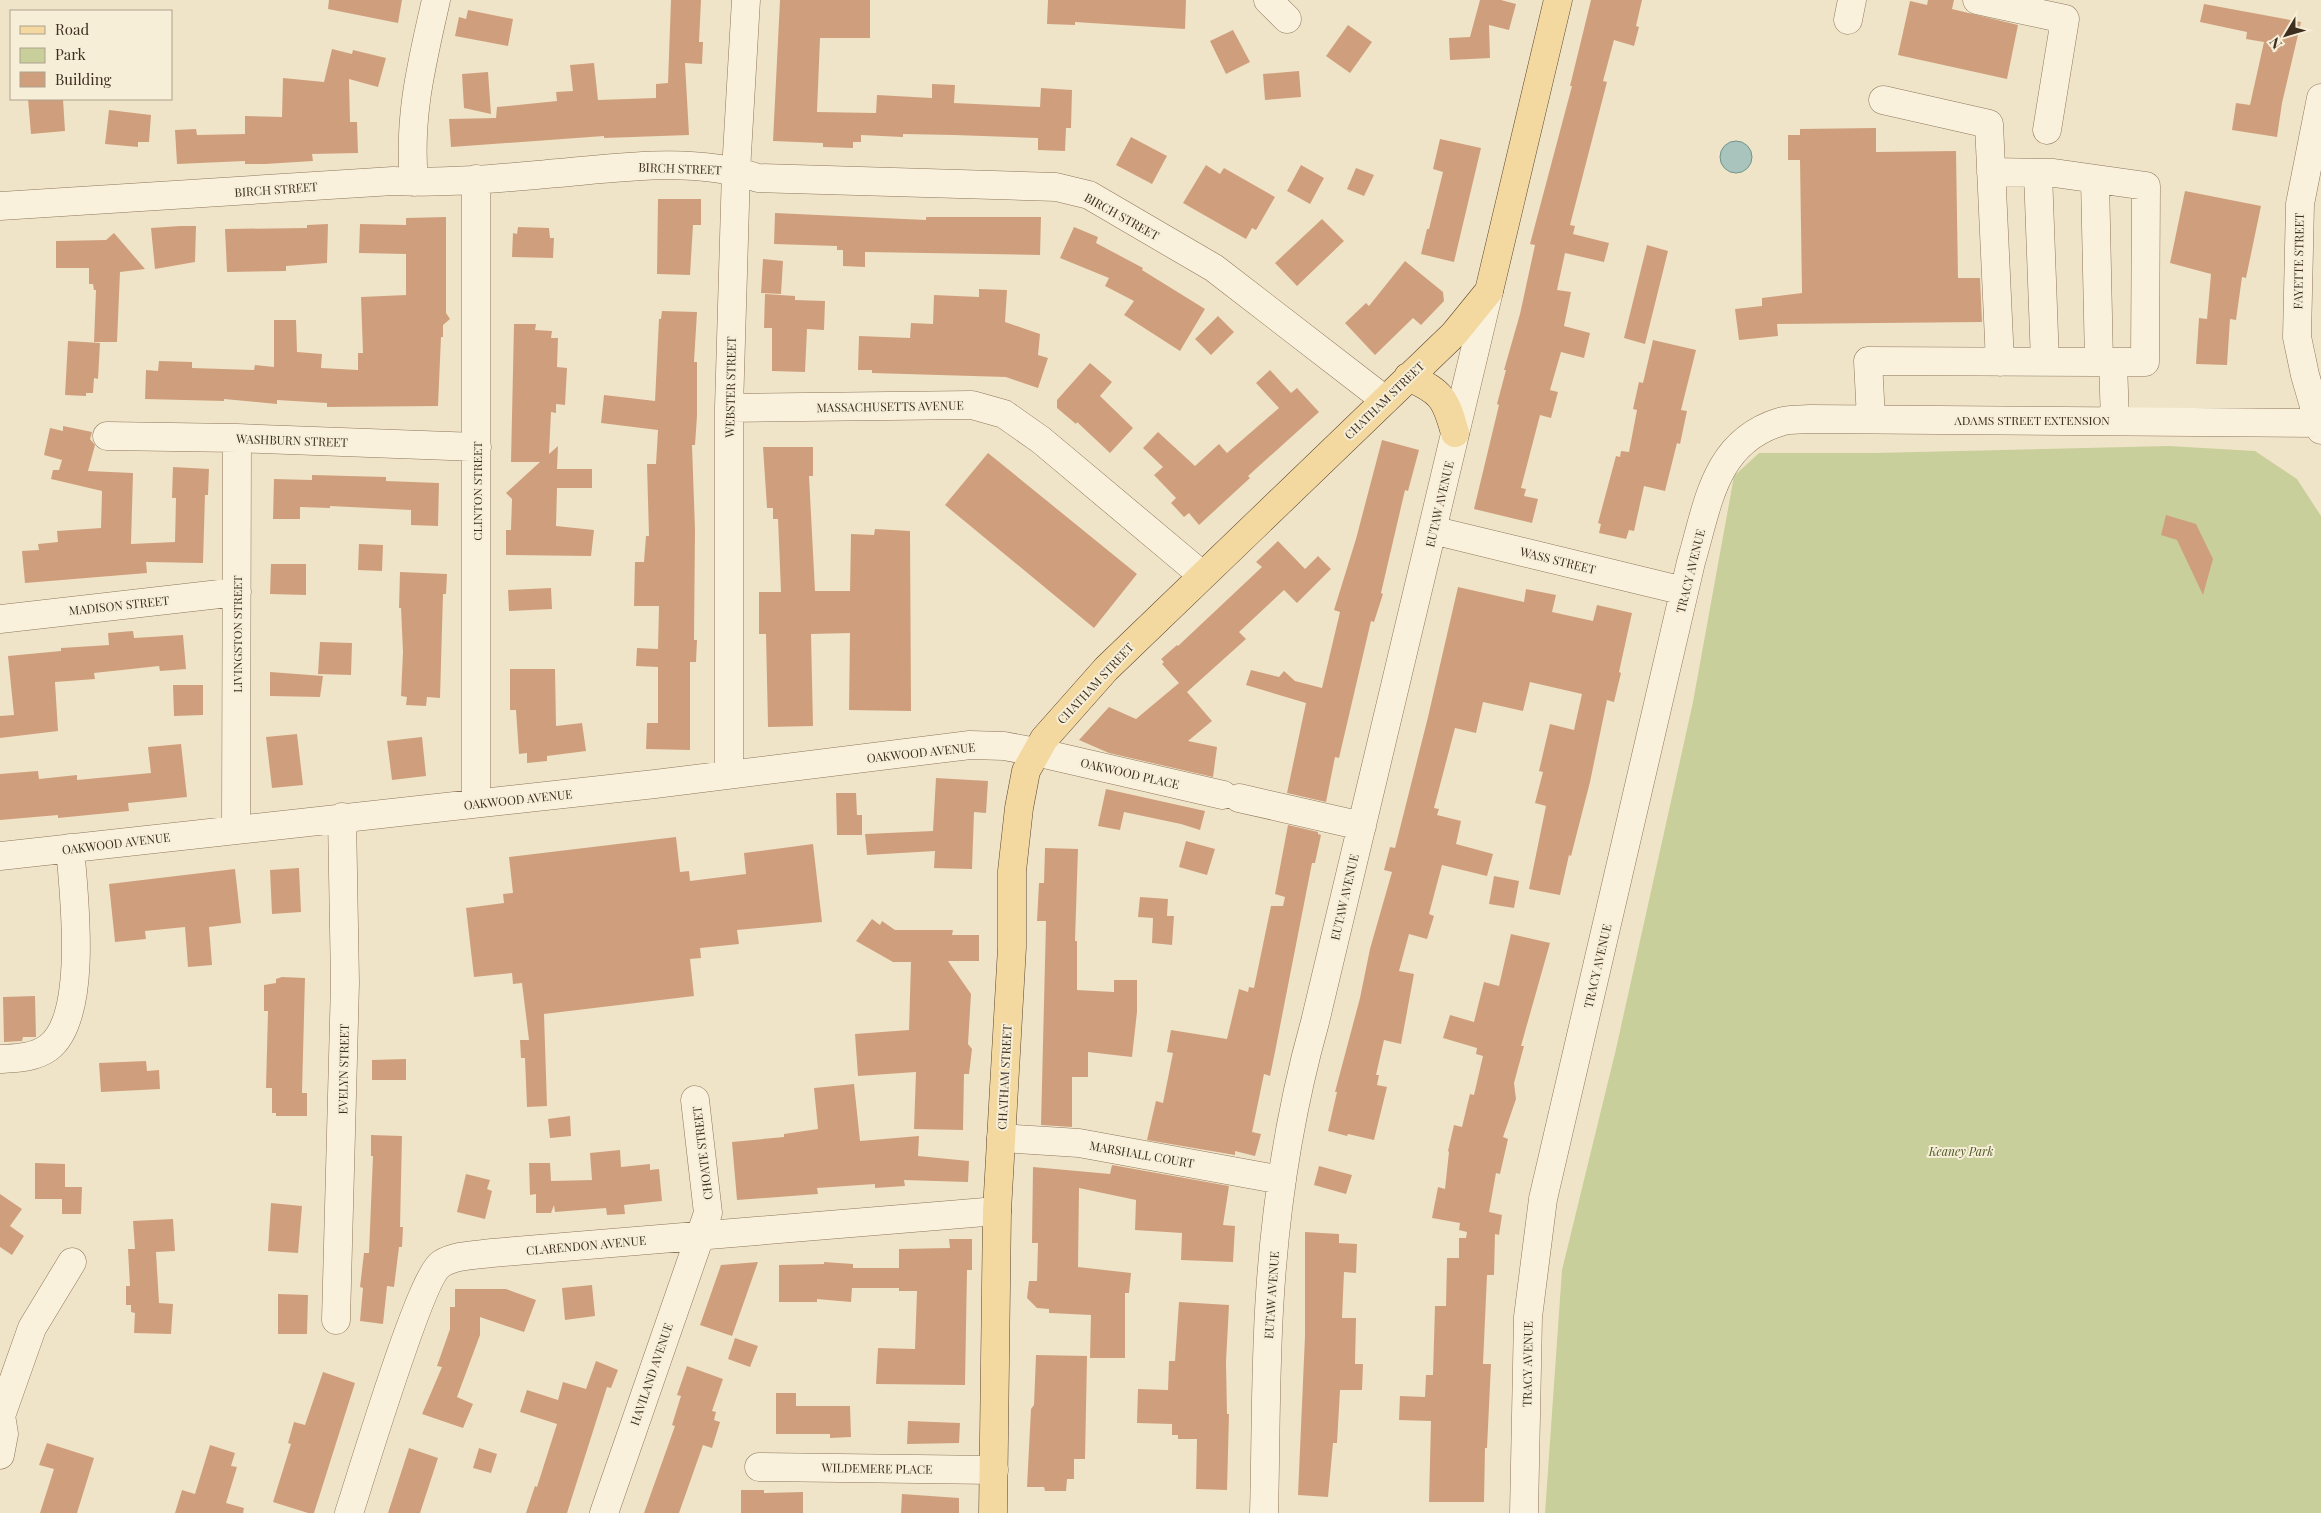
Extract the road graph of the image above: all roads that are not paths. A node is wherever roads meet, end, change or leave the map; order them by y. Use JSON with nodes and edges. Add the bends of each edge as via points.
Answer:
{"nodes":[{"id":1,"x":436,"y":0,"type":"edge"},
{"id":2,"x":746,"y":0,"type":"edge"},
{"id":3,"x":1268,"y":0,"type":"edge"},
{"id":4,"x":1558,"y":0,"type":"edge"},
{"id":5,"x":1977,"y":0,"type":"edge"},
{"id":6,"x":1287,"y":19,"type":"dead end"},
{"id":7,"x":2321,"y":98,"type":"edge"},
{"id":8,"x":1883,"y":100,"type":"dead end"},
{"id":9,"x":2047,"y":130,"type":"dead end"},
{"id":10,"x":736,"y":171,"type":"junction"},
{"id":11,"x":1991,"y":172,"type":"junction"},
{"id":12,"x":2038,"y":173,"type":"junction"},
{"id":13,"x":476,"y":179,"type":"junction"},
{"id":14,"x":2095,"y":179,"type":"junction"},
{"id":15,"x":414,"y":182,"type":"junction"},
{"id":16,"x":0,"y":206,"type":"edge"},
{"id":17,"x":2310,"y":207,"type":"edge"},
{"id":18,"x":1489,"y":291,"type":"junction"},
{"id":19,"x":2000,"y":362,"type":"junction"},
{"id":20,"x":2044,"y":362,"type":"junction"},
{"id":21,"x":2106,"y":362,"type":"junction"},
{"id":22,"x":1408,"y":377,"type":"junction"},
{"id":23,"x":1385,"y":400,"type":"junction"},
{"id":24,"x":729,"y":408,"type":"junction"},
{"id":25,"x":1871,"y":419,"type":"junction"},
{"id":26,"x":2115,"y":421,"type":"junction"},
{"id":27,"x":2320,"y":425,"type":"edge"},
{"id":28,"x":1455,"y":433,"type":"junction"},
{"id":29,"x":107,"y":436,"type":"dead end"},
{"id":30,"x":1748,"y":437,"type":"joint"},
{"id":31,"x":237,"y":438,"type":"junction"},
{"id":32,"x":477,"y":448,"type":"junction"},
{"id":33,"x":1432,"y":530,"type":"junction"},
{"id":34,"x":1202,"y":575,"type":"junction"},
{"id":35,"x":1684,"y":591,"type":"junction"},
{"id":36,"x":238,"y":592,"type":"junction"},
{"id":37,"x":0,"y":619,"type":"edge"},
{"id":38,"x":1036,"y":752,"type":"junction"},
{"id":39,"x":729,"y":774,"type":"junction"},
{"id":40,"x":476,"y":803,"type":"junction"},
{"id":41,"x":342,"y":817,"type":"junction"},
{"id":42,"x":1362,"y":826,"type":"junction"},
{"id":43,"x":236,"y":829,"type":"junction"},
{"id":44,"x":70,"y":848,"type":"junction"},
{"id":45,"x":0,"y":856,"type":"edge"},
{"id":46,"x":0,"y":1060,"type":"edge"},
{"id":47,"x":695,"y":1100,"type":"dead end"},
{"id":48,"x":1001,"y":1138,"type":"junction"},
{"id":49,"x":1282,"y":1180,"type":"junction"},
{"id":50,"x":997,"y":1211,"type":"junction"},
{"id":51,"x":699,"y":1235,"type":"junction"},
{"id":52,"x":72,"y":1262,"type":"dead end"},
{"id":53,"x":336,"y":1320,"type":"dead end"},
{"id":54,"x":1,"y":1411,"type":"edge"},
{"id":55,"x":0,"y":1455,"type":"edge"},
{"id":56,"x":759,"y":1467,"type":"dead end"},
{"id":57,"x":994,"y":1470,"type":"junction"},
{"id":58,"x":349,"y":1513,"type":"edge"},
{"id":59,"x":604,"y":1513,"type":"edge"},
{"id":60,"x":993,"y":1513,"type":"edge"},
{"id":61,"x":1264,"y":1513,"type":"edge"},
{"id":62,"x":1524,"y":1513,"type":"edge"}],
"edges":[{"from":1,"to":15,"type":"street","via":[[416,87],[411,154]]},
{"from":2,"to":10,"type":"street","name":"WEBSTER STREET"},
{"from":3,"to":6,"type":"street"},
{"from":4,"to":18,"type":"main road","name":"CHATHAM STREET"},
{"from":5,"to":9,"type":"street","via":[[2065,20]]},
{"from":7,"to":17,"type":"street","name":"FAYETTE STREET"},
{"from":8,"to":11,"type":"street","via":[[1989,124]]},
{"from":10,"to":13,"type":"street","name":"BIRCH STREET","via":[[714,167],[636,166]]},
{"from":10,"to":23,"type":"street","name":"BIRCH STREET","via":[[758,178],[1056,187],[1089,195],[1214,268]]},
{"from":10,"to":24,"type":"street","name":"WEBSTER STREET"},
{"from":11,"to":12,"type":"street"},
{"from":11,"to":19,"type":"street"},
{"from":12,"to":14,"type":"street"},
{"from":12,"to":20,"type":"street"},
{"from":13,"to":15,"type":"street","name":"BIRCH STREET"},
{"from":13,"to":32,"type":"street","name":"CLINTON STREET"},
{"from":14,"to":21,"type":"street"},
{"from":14,"to":21,"type":"street","via":[[2146,186],[2145,362]]},
{"from":15,"to":16,"type":"street","name":"BIRCH STREET"},
{"from":17,"to":27,"type":"street","name":"FAYETTE STREET","via":[[2297,337]]},
{"from":18,"to":22,"type":"main road","name":"CHATHAM STREET","via":[[1454,334]]},
{"from":18,"to":28,"type":"street","name":"EUTAW AVENUE"},
{"from":19,"to":20,"type":"street"},
{"from":19,"to":25,"type":"street","via":[[1868,361]]},
{"from":20,"to":21,"type":"street"},
{"from":21,"to":26,"type":"street"},
{"from":22,"to":23,"type":"main road","name":"CHATHAM STREET"},
{"from":22,"to":28,"type":"main road","via":[[1428,385],[1447,405]]},
{"from":23,"to":34,"type":"main road","name":"CHATHAM STREET"},
{"from":24,"to":34,"type":"street","name":"MASSACHUSETTS AVENUE","via":[[972,405],[1004,414],[1041,440]]},
{"from":24,"to":39,"type":"street","name":"WEBSTER STREET"},
{"from":25,"to":26,"type":"street","name":"ADAMS STREET EXTENSION"},
{"from":25,"to":30,"type":"street","name":"ADAMS STREET EXTENSION","via":[[1781,421]]},
{"from":26,"to":27,"type":"street","name":"ADAMS STREET EXTENSION"},
{"from":28,"to":33,"type":"street","name":"EUTAW AVENUE"},
{"from":29,"to":31,"type":"street","name":"WASHBURN STREET"},
{"from":30,"to":35,"type":"street","name":"TRACY AVENUE","via":[[1725,460],[1714,482]]},
{"from":31,"to":32,"type":"street","name":"WASHBURN STREET"},
{"from":31,"to":36,"type":"street","name":"LIVINGSTON STREET"},
{"from":32,"to":40,"type":"street","name":"CLINTON STREET"},
{"from":33,"to":35,"type":"street","name":"WASS STREET"},
{"from":33,"to":42,"type":"street","name":"EUTAW AVENUE"},
{"from":34,"to":38,"type":"main road","name":"CHATHAM STREET","via":[[1106,669]]},
{"from":35,"to":62,"type":"street","name":"TRACY AVENUE","via":[[1543,1199],[1528,1317]]},
{"from":36,"to":37,"type":"street","name":"MADISON STREET"},
{"from":36,"to":43,"type":"street","name":"LIVINGSTON STREET"},
{"from":38,"to":39,"type":"street","name":"OAKWOOD AVENUE","via":[[1004,746],[970,745]]},
{"from":38,"to":42,"type":"street","name":"OAKWOOD PLACE"},
{"from":38,"to":48,"type":"main road","name":"CHATHAM STREET","via":[[1026,771],[1018,808],[1012,871],[1012,947]]},
{"from":39,"to":40,"type":"street","name":"OAKWOOD AVENUE"},
{"from":40,"to":41,"type":"street","name":"OAKWOOD AVENUE"},
{"from":41,"to":43,"type":"street","name":"OAKWOOD AVENUE"},
{"from":41,"to":53,"type":"street","name":"EVELYN STREET","via":[[345,983]]},
{"from":42,"to":49,"type":"street","name":"EUTAW AVENUE","via":[[1298,1082]]},
{"from":43,"to":44,"type":"street","name":"OAKWOOD AVENUE"},
{"from":44,"to":45,"type":"street","name":"OAKWOOD AVENUE"},
{"from":44,"to":46,"type":"street","via":[[76,951],[73,994],[61,1034],[32,1056]]},
{"from":47,"to":51,"type":"street","name":"CHOATE STREET","via":[[708,1212]]},
{"from":48,"to":49,"type":"street","name":"MARSHALL COURT","via":[[1079,1143]]},
{"from":48,"to":50,"type":"main road","name":"CHATHAM STREET"},
{"from":49,"to":61,"type":"street","name":"EUTAW AVENUE","via":[[1270,1295]]},
{"from":50,"to":51,"type":"street","name":"CLARENDON AVENUE"},
{"from":50,"to":57,"type":"main road","name":"CHATHAM STREET"},
{"from":51,"to":58,"type":"street","name":"CLARENDON AVENUE","via":[[492,1253],[459,1257],[441,1264],[427,1284],[413,1320]]},
{"from":51,"to":59,"type":"street","name":"HAVILAND AVENUE"},
{"from":52,"to":54,"type":"street","via":[[32,1328]]},
{"from":54,"to":55,"type":"street","via":[[4,1434]]},
{"from":56,"to":57,"type":"street","name":"WILDEMERE PLACE"},
{"from":57,"to":60,"type":"main road","name":"CHATHAM STREET"}]}
